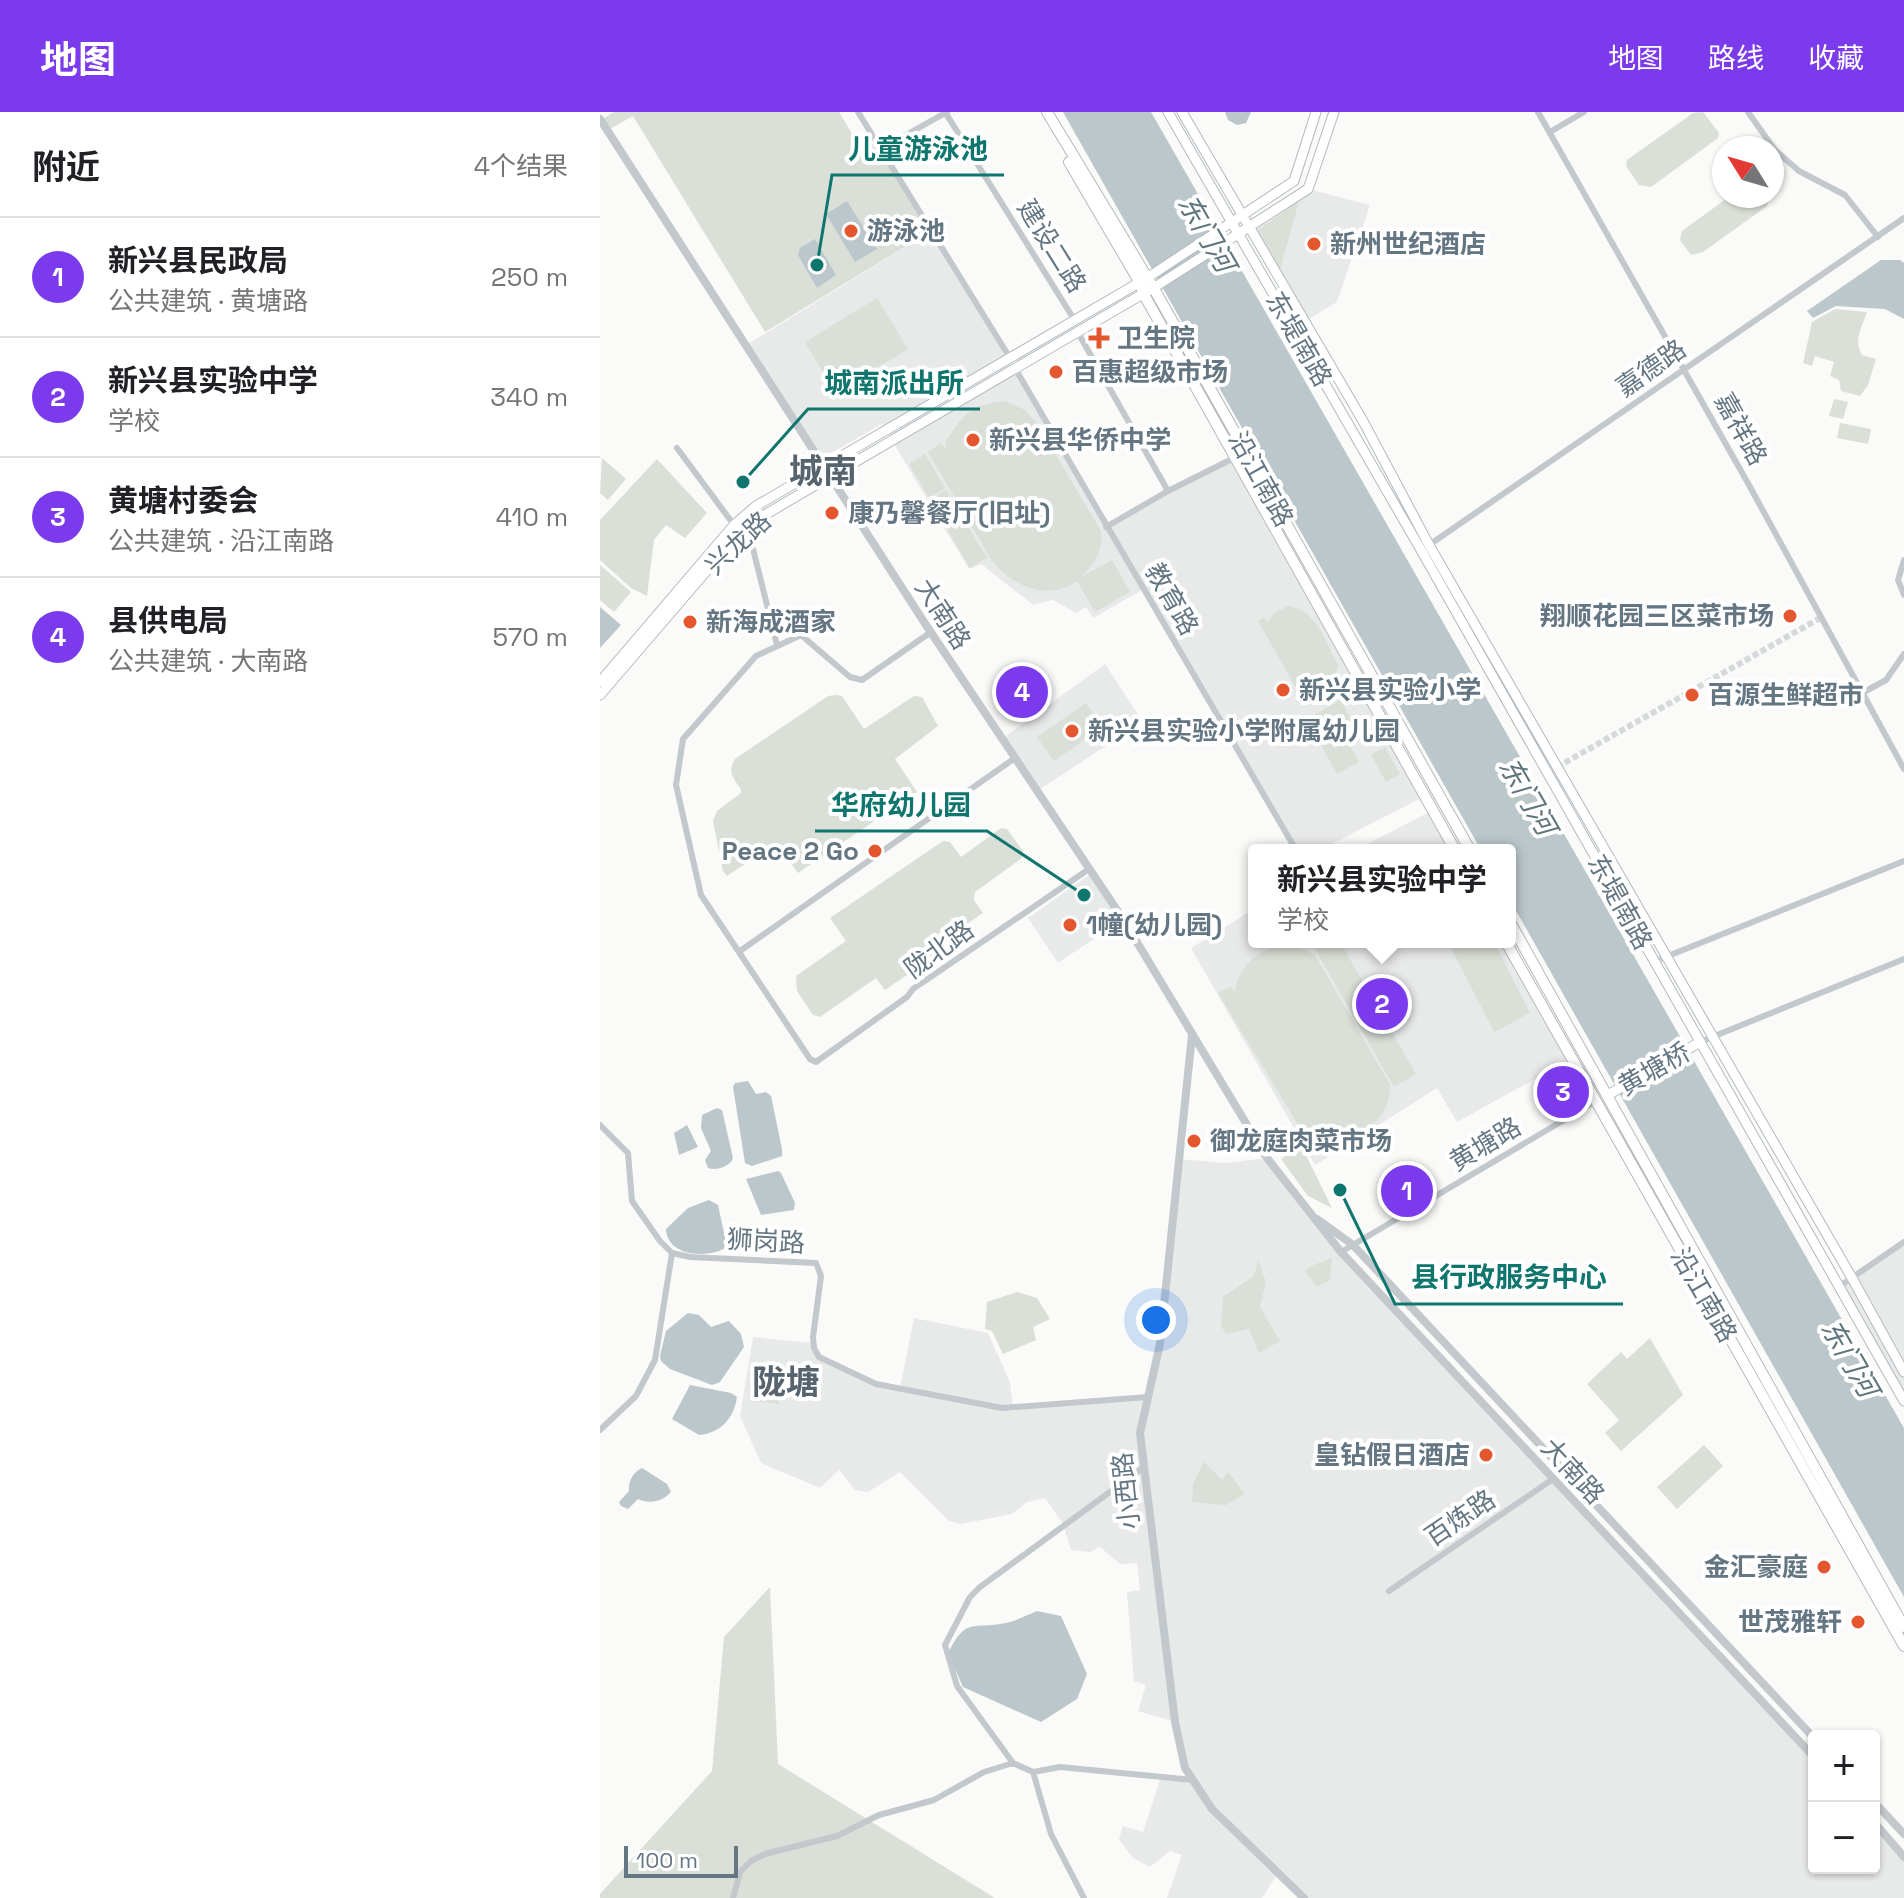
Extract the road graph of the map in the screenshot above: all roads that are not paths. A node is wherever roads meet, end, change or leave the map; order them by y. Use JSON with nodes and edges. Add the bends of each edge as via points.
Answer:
{"nodes":[{"id":1,"x":858,"y":112,"type":"edge"},
{"id":2,"x":946,"y":112,"type":"edge"},
{"id":3,"x":1040,"y":112,"type":"edge"},
{"id":4,"x":1047,"y":112,"type":"edge"},
{"id":5,"x":1168,"y":112,"type":"edge"},
{"id":6,"x":1182,"y":112,"type":"edge"},
{"id":7,"x":1316,"y":112,"type":"edge"},
{"id":8,"x":1334,"y":112,"type":"edge"},
{"id":9,"x":1538,"y":112,"type":"edge"},
{"id":10,"x":1584,"y":112,"type":"edge"},
{"id":11,"x":1748,"y":112,"type":"edge"},
{"id":12,"x":600,"y":119,"type":"edge"},
{"id":13,"x":1550,"y":132,"type":"junction"},
{"id":14,"x":881,"y":149,"type":"junction"},
{"id":15,"x":1242,"y":217,"type":"junction"},
{"id":16,"x":1904,"y":218,"type":"edge"},
{"id":17,"x":1232,"y":224,"type":"junction"},
{"id":18,"x":1249,"y":228,"type":"junction"},
{"id":19,"x":1238,"y":235,"type":"junction"},
{"id":20,"x":1878,"y":237,"type":"junction"},
{"id":21,"x":1149,"y":284,"type":"junction"},
{"id":22,"x":1076,"y":326,"type":"junction"},
{"id":23,"x":1010,"y":358,"type":"junction"},
{"id":24,"x":1015,"y":368,"type":"junction"},
{"id":25,"x":1685,"y":369,"type":"junction"},
{"id":26,"x":677,"y":448,"type":"dead end"},
{"id":27,"x":1234,"y":458,"type":"junction"},
{"id":28,"x":823,"y":465,"type":"junction"},
{"id":29,"x":830,"y":476,"type":"junction"},
{"id":30,"x":1168,"y":491,"type":"junction"},
{"id":31,"x":734,"y":525,"type":"junction"},
{"id":32,"x":1106,"y":527,"type":"junction"},
{"id":33,"x":743,"y":532,"type":"junction"},
{"id":34,"x":1425,"y":548,"type":"junction"},
{"id":35,"x":1904,"y":560,"type":"edge"},
{"id":36,"x":1904,"y":595,"type":"edge"},
{"id":37,"x":931,"y":632,"type":"junction"},
{"id":38,"x":777,"y":645,"type":"junction"},
{"id":39,"x":1904,"y":654,"type":"edge"},
{"id":40,"x":600,"y":682,"type":"edge"},
{"id":41,"x":1864,"y":692,"type":"junction"},
{"id":42,"x":600,"y":695,"type":"edge"},
{"id":43,"x":1015,"y":758,"type":"junction"},
{"id":44,"x":1904,"y":769,"type":"edge"},
{"id":45,"x":1292,"y":844,"type":"edge"},
{"id":46,"x":1452,"y":844,"type":"edge"},
{"id":47,"x":1467,"y":844,"type":"edge"},
{"id":48,"x":1904,"y":861,"type":"edge"},
{"id":49,"x":1089,"y":869,"type":"junction"},
{"id":50,"x":1516,"y":933,"type":"edge"},
{"id":51,"x":1509,"y":948,"type":"edge"},
{"id":52,"x":740,"y":951,"type":"junction"},
{"id":53,"x":1666,"y":956,"type":"junction"},
{"id":54,"x":1904,"y":959,"type":"edge"},
{"id":55,"x":1653,"y":962,"type":"junction"},
{"id":56,"x":1192,"y":1034,"type":"junction"},
{"id":57,"x":1712,"y":1037,"type":"junction"},
{"id":58,"x":1700,"y":1042,"type":"junction"},
{"id":59,"x":1608,"y":1095,"type":"junction"},
{"id":60,"x":1595,"y":1102,"type":"junction"},
{"id":61,"x":600,"y":1125,"type":"edge"},
{"id":62,"x":1306,"y":1210,"type":"junction"},
{"id":63,"x":1904,"y":1242,"type":"edge"},
{"id":64,"x":1353,"y":1245,"type":"junction"},
{"id":65,"x":1341,"y":1252,"type":"junction"},
{"id":66,"x":672,"y":1253,"type":"junction"},
{"id":67,"x":1852,"y":1278,"type":"junction"},
{"id":68,"x":1840,"y":1286,"type":"junction"},
{"id":69,"x":1904,"y":1372,"type":"edge"},
{"id":70,"x":1148,"y":1397,"type":"junction"},
{"id":71,"x":1904,"y":1401,"type":"edge"},
{"id":72,"x":600,"y":1430,"type":"edge"},
{"id":73,"x":1144,"y":1467,"type":"junction"},
{"id":74,"x":1553,"y":1479,"type":"junction"},
{"id":75,"x":1389,"y":1591,"type":"dead end"},
{"id":76,"x":1904,"y":1627,"type":"edge"},
{"id":77,"x":1904,"y":1646,"type":"edge"},
{"id":78,"x":1808,"y":1732,"type":"edge"},
{"id":79,"x":1808,"y":1751,"type":"edge"},
{"id":80,"x":1013,"y":1763,"type":"junction"},
{"id":81,"x":1033,"y":1772,"type":"junction"},
{"id":82,"x":1193,"y":1780,"type":"junction"},
{"id":83,"x":1880,"y":1808,"type":"edge"},
{"id":84,"x":1880,"y":1829,"type":"edge"},
{"id":85,"x":1904,"y":1834,"type":"edge"},
{"id":86,"x":1904,"y":1857,"type":"edge"},
{"id":87,"x":733,"y":1898,"type":"edge"},
{"id":88,"x":1084,"y":1898,"type":"edge"},
{"id":89,"x":1304,"y":1898,"type":"edge"}],
"edges":[{"from":1,"to":14,"type":"street"},
{"from":2,"to":14,"type":"street"},
{"from":2,"to":22,"type":"street","name":"建设二路"},
{"from":3,"to":21,"type":"main road","name":"沿江南路"},
{"from":4,"to":21,"type":"main road","name":"沿江南路"},
{"from":5,"to":17,"type":"main road","name":"东堤南路"},
{"from":6,"to":15,"type":"main road","name":"东堤南路"},
{"from":7,"to":15,"type":"main road","via":[[1294,181]]},
{"from":8,"to":18,"type":"main road","via":[[1308,189]]},
{"from":9,"to":13,"type":"street","name":"嘉祥路"},
{"from":10,"to":13,"type":"street"},
{"from":11,"to":20,"type":"street","via":[[1775,150],[1799,171],[1845,195]]},
{"from":12,"to":28,"type":"street","name":"大南路"},
{"from":13,"to":25,"type":"street","name":"嘉祥路"},
{"from":14,"to":23,"type":"street"},
{"from":15,"to":17,"type":"main road"},
{"from":15,"to":18,"type":"main road","name":"东堤南路"},
{"from":16,"to":20,"type":"street","name":"嘉德路"},
{"from":17,"to":19,"type":"main road","name":"东堤南路"},
{"from":17,"to":21,"type":"main road"},
{"from":18,"to":19,"type":"main road"},
{"from":18,"to":34,"type":"main road","name":"东堤南路","via":[[1363,421]]},
{"from":19,"to":21,"type":"main road"},
{"from":19,"to":34,"type":"main road","name":"东堤南路"},
{"from":20,"to":25,"type":"street","name":"嘉德路"},
{"from":21,"to":22,"type":"main road","name":"兴龙路"},
{"from":21,"to":27,"type":"main road","name":"沿江南路"},
{"from":21,"to":47,"type":"main road","name":"沿江南路"},
{"from":22,"to":23,"type":"main road","name":"兴龙路"},
{"from":22,"to":24,"type":"main road","name":"兴龙路"},
{"from":22,"to":30,"type":"street","name":"建设二路"},
{"from":23,"to":28,"type":"main road","name":"兴龙路"},
{"from":24,"to":29,"type":"main road","name":"兴龙路"},
{"from":24,"to":32,"type":"street","name":"教育路"},
{"from":25,"to":34,"type":"street","name":"嘉德路"},
{"from":25,"to":41,"type":"street","name":"嘉祥路"},
{"from":26,"to":31,"type":"street"},
{"from":27,"to":30,"type":"street"},
{"from":27,"to":46,"type":"main road","name":"沿江南路"},
{"from":28,"to":29,"type":"street","name":"大南路"},
{"from":28,"to":31,"type":"main road","name":"兴龙路"},
{"from":29,"to":33,"type":"main road","name":"兴龙路"},
{"from":29,"to":37,"type":"street","name":"大南路"},
{"from":30,"to":32,"type":"street"},
{"from":31,"to":33,"type":"street"},
{"from":31,"to":40,"type":"main road","name":"兴龙路"},
{"from":32,"to":45,"type":"street","name":"教育路"},
{"from":33,"to":38,"type":"street","via":[[752,545]]},
{"from":33,"to":42,"type":"main road","name":"兴龙路"},
{"from":34,"to":53,"type":"main road","name":"东堤南路"},
{"from":34,"to":55,"type":"main road","name":"东堤南路"},
{"from":35,"to":36,"type":"street","via":[[1898,580]]},
{"from":37,"to":38,"type":"street","via":[[862,680],[850,677],[801,635]]},
{"from":37,"to":43,"type":"street","name":"大南路"},
{"from":38,"to":52,"type":"street","via":[[756,656],[683,739],[676,785],[701,895]]},
{"from":39,"to":41,"type":"street","via":[[1886,680]]},
{"from":41,"to":44,"type":"street","name":"嘉祥路"},
{"from":43,"to":49,"type":"street","name":"大南路"},
{"from":43,"to":52,"type":"street"},
{"from":48,"to":53,"type":"street"},
{"from":49,"to":52,"type":"street","name":"陇北路","via":[[816,1062]]},
{"from":49,"to":56,"type":"street","name":"大南路"},
{"from":50,"to":59,"type":"main road","name":"沿江南路"},
{"from":51,"to":60,"type":"main road","name":"沿江南路"},
{"from":53,"to":55,"type":"street"},
{"from":53,"to":57,"type":"main road","name":"东堤南路"},
{"from":54,"to":57,"type":"street"},
{"from":55,"to":58,"type":"main road","name":"东堤南路"},
{"from":56,"to":62,"type":"street","name":"大南路","via":[[1267,1158]]},
{"from":56,"to":70,"type":"street","name":"小西路","via":[[1160,1344]]},
{"from":57,"to":58,"type":"street"},
{"from":57,"to":67,"type":"main road","name":"东堤南路"},
{"from":58,"to":59,"type":"main road","name":"黄塘桥"},
{"from":58,"to":68,"type":"main road","name":"东堤南路"},
{"from":59,"to":60,"type":"street","name":"黄塘路"},
{"from":59,"to":76,"type":"main road","name":"沿江南路"},
{"from":60,"to":64,"type":"street","name":"黄塘路"},
{"from":60,"to":77,"type":"main road","name":"沿江南路"},
{"from":61,"to":66,"type":"street","via":[[628,1153],[632,1201]]},
{"from":62,"to":64,"type":"street","name":"大南路"},
{"from":62,"to":65,"type":"street","name":"大南路"},
{"from":63,"to":67,"type":"street"},
{"from":64,"to":65,"type":"street","name":"黄塘路"},
{"from":64,"to":78,"type":"street","name":"大南路"},
{"from":65,"to":74,"type":"street","name":"大南路"},
{"from":66,"to":70,"type":"street","name":"狮岗路","via":[[816,1263],[821,1276],[814,1348],[819,1357],[876,1384],[1002,1408]]},
{"from":66,"to":72,"type":"street","via":[[655,1360],[636,1396]]},
{"from":67,"to":68,"type":"street"},
{"from":67,"to":69,"type":"main road","name":"东堤南路"},
{"from":68,"to":71,"type":"main road","name":"东堤南路"},
{"from":70,"to":73,"type":"street","name":"小西路","via":[[1140,1433]]},
{"from":73,"to":80,"type":"street","via":[[980,1587],[945,1645],[957,1686]]},
{"from":73,"to":82,"type":"street","name":"小西路","via":[[1175,1722],[1185,1768]]},
{"from":74,"to":75,"type":"street","name":"百炼路"},
{"from":74,"to":79,"type":"street","name":"大南路"},
{"from":80,"to":81,"type":"street"},
{"from":80,"to":87,"type":"street","via":[[837,1836],[765,1854],[740,1872]]},
{"from":81,"to":82,"type":"street","via":[[1060,1767]]},
{"from":81,"to":88,"type":"street","via":[[1051,1834]]},
{"from":82,"to":89,"type":"street","name":"小西路","via":[[1212,1809]]},
{"from":83,"to":85,"type":"street"},
{"from":84,"to":86,"type":"street"}]}
